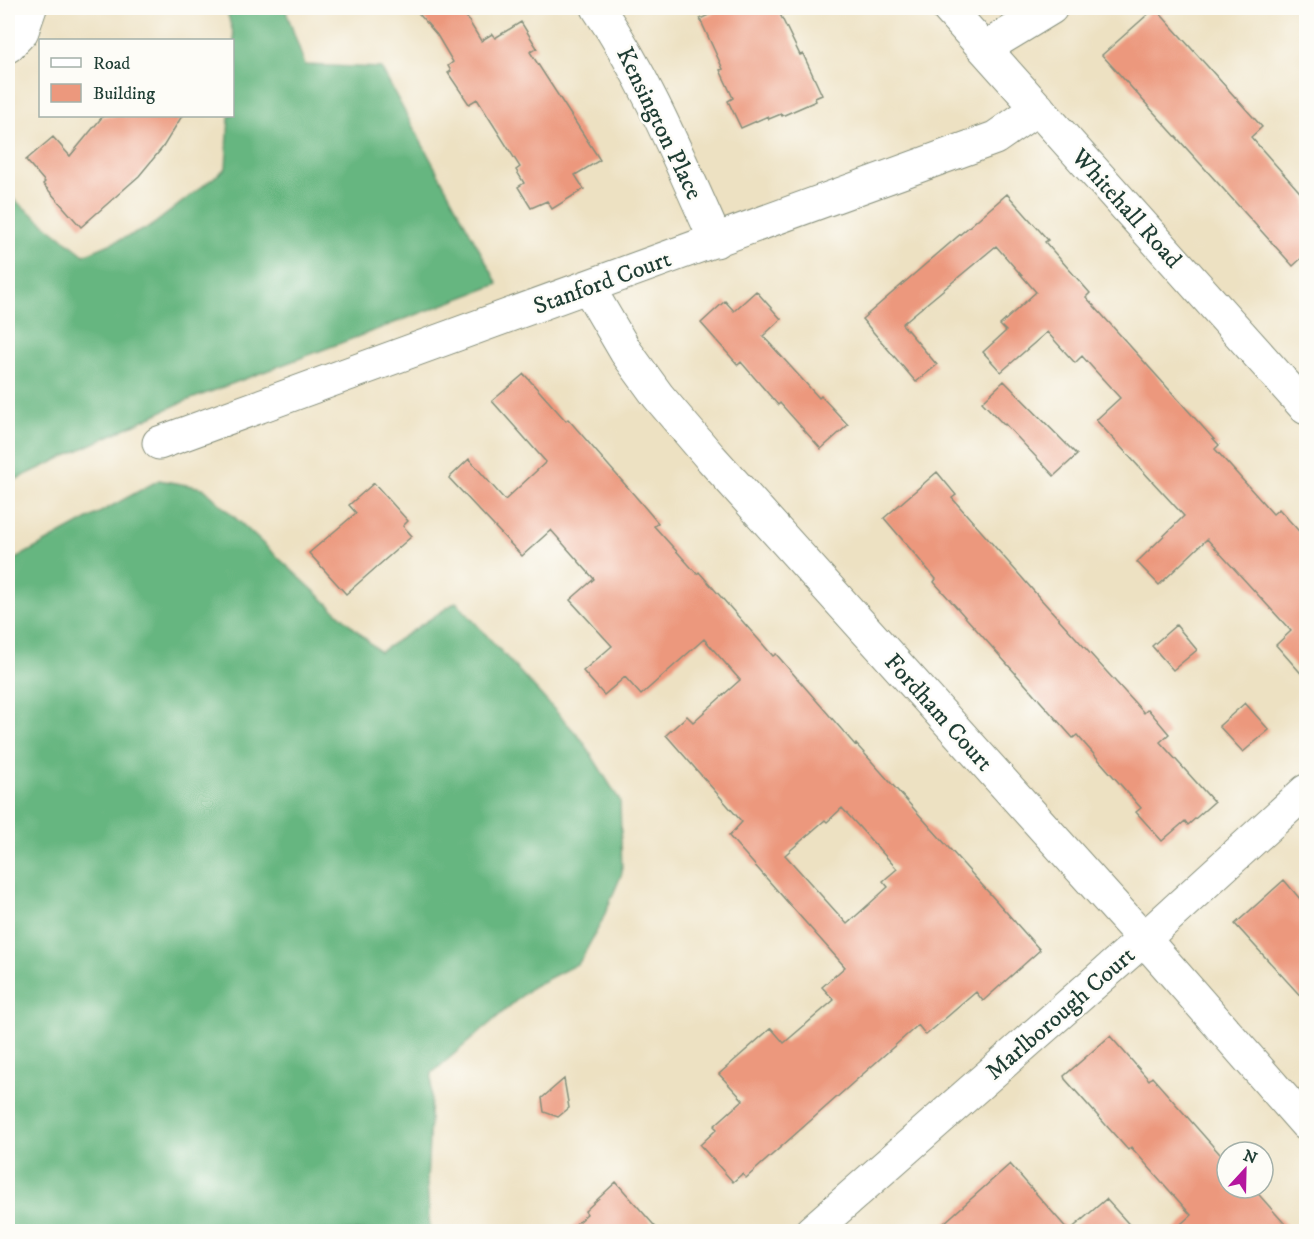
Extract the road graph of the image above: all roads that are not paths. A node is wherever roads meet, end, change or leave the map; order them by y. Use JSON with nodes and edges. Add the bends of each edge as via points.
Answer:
{"nodes":[{"id":1,"x":30,"y":8,"type":"edge"},
{"id":2,"x":598,"y":8,"type":"edge"},
{"id":3,"x":948,"y":8,"type":"edge"},
{"id":4,"x":1051,"y":8,"type":"edge"},
{"id":5,"x":8,"y":45,"type":"edge"},
{"id":6,"x":985,"y":48,"type":"junction"},
{"id":7,"x":1038,"y":108,"type":"junction"},
{"id":8,"x":716,"y":241,"type":"junction"},
{"id":9,"x":588,"y":287,"type":"junction"},
{"id":10,"x":1306,"y":408,"type":"edge"},
{"id":11,"x":159,"y":443,"type":"dead end"},
{"id":12,"x":1306,"y":791,"type":"edge"},
{"id":13,"x":1144,"y":939,"type":"junction"},
{"id":14,"x":1306,"y":1124,"type":"edge"},
{"id":15,"x":811,"y":1232,"type":"edge"}],
"edges":[{"from":1,"to":5,"type":"street","via":[[22,31]]},
{"from":2,"to":8,"type":"street","name":"Kensington Place","via":[[652,100]]},
{"from":3,"to":6,"type":"street","name":"Whitehall Road"},
{"from":4,"to":6,"type":"street"},
{"from":6,"to":7,"type":"street","name":"Whitehall Road"},
{"from":7,"to":8,"type":"street","name":"Stanford Court","via":[[995,138]]},
{"from":7,"to":10,"type":"street","name":"Whitehall Road"},
{"from":8,"to":9,"type":"street","name":"Stanford Court"},
{"from":9,"to":11,"type":"street","name":"Stanford Court"},
{"from":9,"to":13,"type":"street","name":"Fordham Court","via":[[615,336],[710,457]]},
{"from":12,"to":13,"type":"street","name":"Marlborough Court"},
{"from":13,"to":14,"type":"street","name":"Fordham Court"},
{"from":13,"to":15,"type":"street","name":"Marlborough Court"}]}
